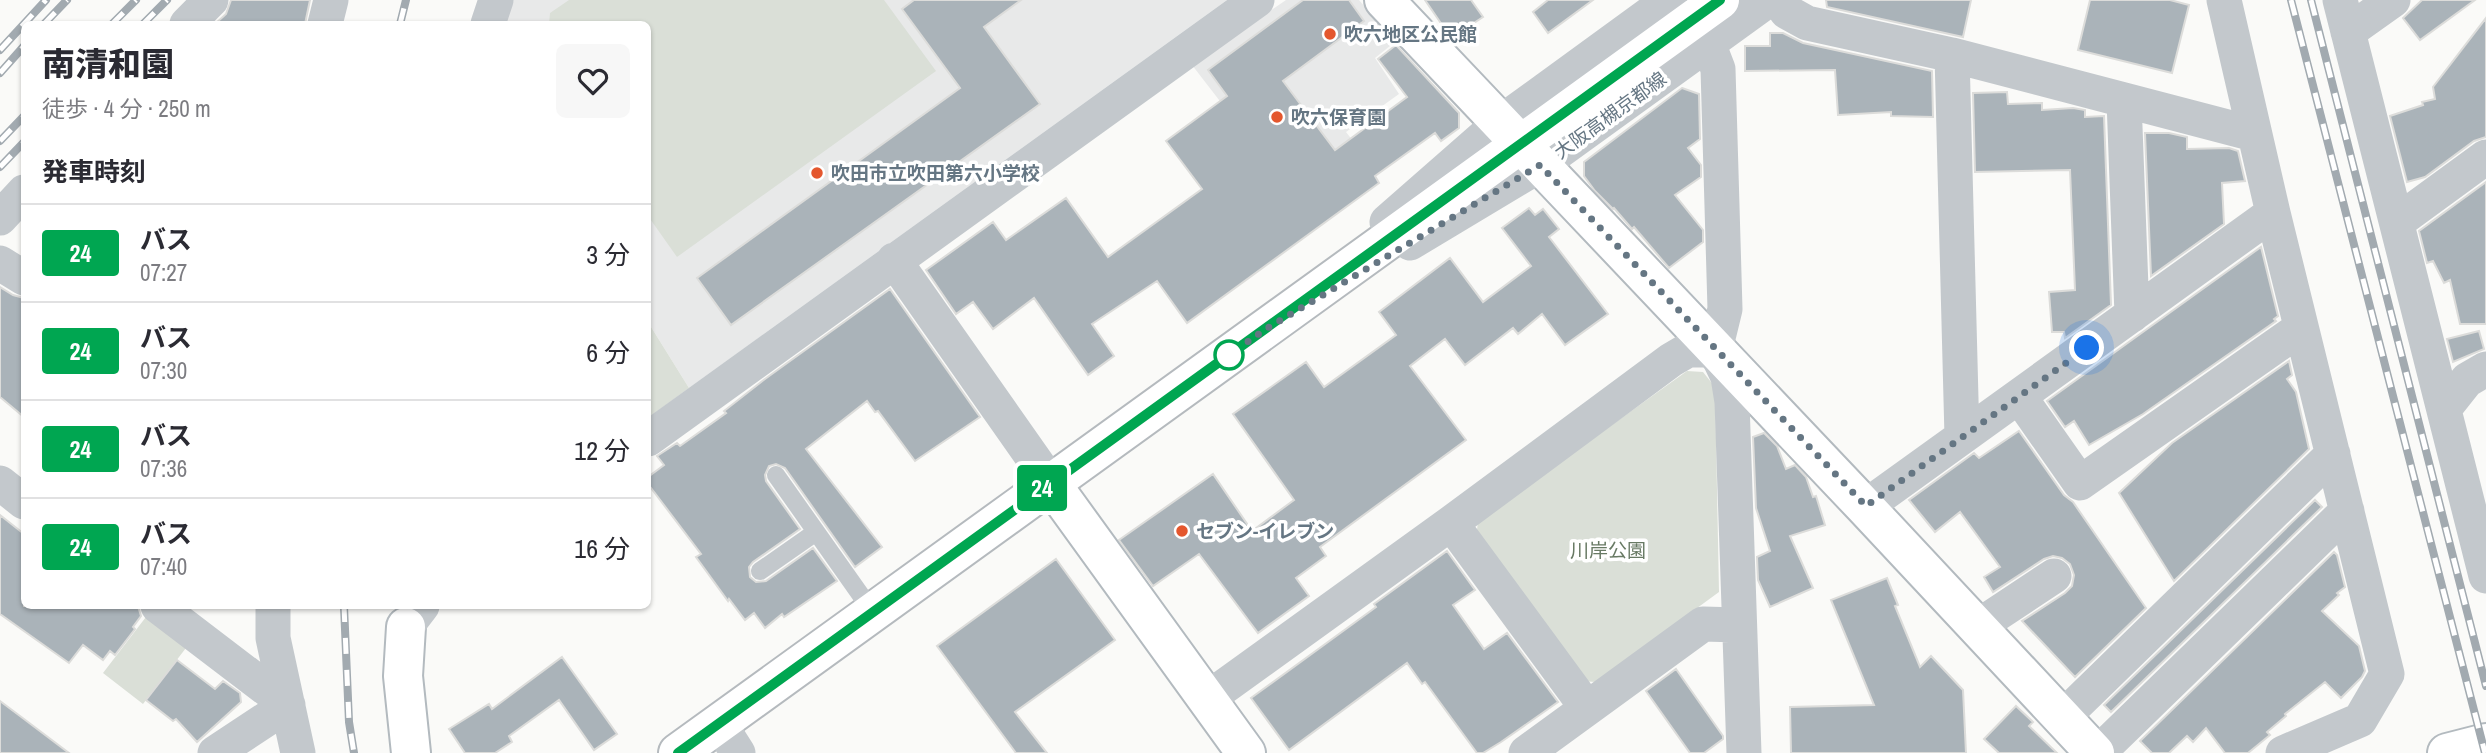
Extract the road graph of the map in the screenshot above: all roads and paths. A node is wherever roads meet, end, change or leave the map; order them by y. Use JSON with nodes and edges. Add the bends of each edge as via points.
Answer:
{"nodes":[{"id":1,"x":211,"y":0,"type":"edge"},
{"id":2,"x":331,"y":0,"type":"edge"},
{"id":3,"x":496,"y":0,"type":"edge"},
{"id":4,"x":1256,"y":0,"type":"edge"},
{"id":5,"x":1384,"y":0,"type":"edge"},
{"id":6,"x":1669,"y":0,"type":"edge"},
{"id":7,"x":1720,"y":0,"type":"edge"},
{"id":8,"x":1768,"y":0,"type":"edge"},
{"id":9,"x":1778,"y":0,"type":"edge"},
{"id":10,"x":2224,"y":0,"type":"edge"},
{"id":11,"x":2393,"y":0,"type":"edge"},
{"id":12,"x":2344,"y":16,"type":"edge"},
{"id":13,"x":190,"y":21,"type":"edge"},
{"id":14,"x":326,"y":21,"type":"edge"},
{"id":15,"x":489,"y":21,"type":"edge"},
{"id":16,"x":1706,"y":47,"type":"junction"},
{"id":17,"x":1952,"y":55,"type":"junction"},
{"id":18,"x":2123,"y":100,"type":"junction"},
{"id":19,"x":2254,"y":134,"type":"junction"},
{"id":20,"x":1520,"y":144,"type":"junction"},
{"id":21,"x":2486,"y":157,"type":"edge"},
{"id":22,"x":2273,"y":214,"type":"junction"},
{"id":23,"x":2397,"y":222,"type":"junction"},
{"id":24,"x":894,"y":260,"type":"junction"},
{"id":25,"x":0,"y":263,"type":"edge"},
{"id":26,"x":21,"y":276,"type":"edge"},
{"id":27,"x":2132,"y":315,"type":"junction"},
{"id":28,"x":2301,"y":328,"type":"junction"},
{"id":29,"x":1715,"y":350,"type":"junction"},
{"id":30,"x":2486,"y":369,"type":"edge"},
{"id":31,"x":2019,"y":396,"type":"junction"},
{"id":32,"x":2444,"y":409,"type":"junction"},
{"id":33,"x":651,"y":437,"type":"edge"},
{"id":34,"x":1962,"y":437,"type":"junction"},
{"id":35,"x":2333,"y":454,"type":"junction"},
{"id":36,"x":776,"y":475,"type":"dead end"},
{"id":37,"x":1050,"y":482,"type":"junction"},
{"id":38,"x":0,"y":483,"type":"edge"},
{"id":39,"x":21,"y":500,"type":"edge"},
{"id":40,"x":1866,"y":506,"type":"junction"},
{"id":41,"x":2347,"y":511,"type":"junction"},
{"id":42,"x":2479,"y":522,"type":"edge"},
{"id":43,"x":1451,"y":523,"type":"junction"},
{"id":44,"x":816,"y":532,"type":"junction"},
{"id":45,"x":760,"y":571,"type":"dead end"},
{"id":46,"x":2054,"y":576,"type":"dead end"},
{"id":47,"x":2486,"y":576,"type":"edge"},
{"id":48,"x":162,"y":609,"type":"edge"},
{"id":49,"x":273,"y":609,"type":"edge"},
{"id":50,"x":872,"y":611,"type":"junction"},
{"id":51,"x":414,"y":616,"type":"edge"},
{"id":52,"x":1739,"y":625,"type":"junction"},
{"id":53,"x":1978,"y":626,"type":"junction"},
{"id":54,"x":1207,"y":699,"type":"junction"},
{"id":55,"x":288,"y":705,"type":"junction"},
{"id":56,"x":1587,"y":708,"type":"junction"},
{"id":57,"x":2062,"y":718,"type":"junction"},
{"id":58,"x":728,"y":738,"type":"edge"},
{"id":59,"x":2486,"y":743,"type":"edge"},
{"id":60,"x":215,"y":753,"type":"edge"},
{"id":61,"x":298,"y":753,"type":"edge"},
{"id":62,"x":411,"y":753,"type":"edge"},
{"id":63,"x":678,"y":753,"type":"edge"},
{"id":64,"x":1246,"y":753,"type":"edge"},
{"id":65,"x":1526,"y":753,"type":"edge"},
{"id":66,"x":1744,"y":753,"type":"edge"},
{"id":67,"x":2097,"y":753,"type":"edge"},
{"id":68,"x":2283,"y":753,"type":"edge"},
{"id":69,"x":2447,"y":753,"type":"edge"}],
"edges":[{"from":1,"to":13,"type":"street"},
{"from":2,"to":14,"type":"street"},
{"from":3,"to":15,"type":"street"},
{"from":4,"to":24,"type":"street"},
{"from":5,"to":20,"type":"street"},
{"from":6,"to":20,"type":"street","name":"大阪高槻京都線"},
{"from":7,"to":20,"type":"street","name":"大阪高槻京都線"},
{"from":8,"to":16,"type":"street","name":"大阪高槻京都線"},
{"from":9,"to":17,"type":"street","via":[[1787,12],[1807,23]]},
{"from":10,"to":19,"type":"street"},
{"from":11,"to":12,"type":"street"},
{"from":12,"to":23,"type":"street"},
{"from":16,"to":20,"type":"street","name":"大阪高槻京都線"},
{"from":16,"to":29,"type":"street","via":[[1718,69],[1719,83],[1725,309]]},
{"from":17,"to":18,"type":"street"},
{"from":17,"to":34,"type":"street"},
{"from":18,"to":19,"type":"street"},
{"from":18,"to":27,"type":"street"},
{"from":19,"to":22,"type":"street"},
{"from":20,"to":29,"type":"street"},
{"from":20,"to":37,"type":"street","name":"大阪高槻京都線"},
{"from":21,"to":23,"type":"street"},
{"from":22,"to":27,"type":"street"},
{"from":22,"to":28,"type":"street"},
{"from":23,"to":32,"type":"street"},
{"from":24,"to":33,"type":"street"},
{"from":24,"to":37,"type":"street"},
{"from":25,"to":26,"type":"street"},
{"from":27,"to":31,"type":"street"},
{"from":28,"to":31,"type":"street","via":[[2080,483]]},
{"from":28,"to":35,"type":"street"},
{"from":29,"to":40,"type":"street"},
{"from":29,"to":43,"type":"street","via":[[1688,350],[1671,360]]},
{"from":29,"to":52,"type":"street","via":[[1728,377],[1732,402]]},
{"from":30,"to":32,"type":"street","via":[[2466,380]]},
{"from":31,"to":34,"type":"street"},
{"from":32,"to":42,"type":"street"},
{"from":34,"to":40,"type":"street"},
{"from":35,"to":41,"type":"street"},
{"from":35,"to":57,"type":"street"},
{"from":36,"to":44,"type":"lane"},
{"from":37,"to":50,"type":"street","name":"大阪高槻京都線"},
{"from":37,"to":54,"type":"street"},
{"from":38,"to":39,"type":"street"},
{"from":40,"to":53,"type":"street"},
{"from":41,"to":67,"type":"street"},
{"from":41,"to":68,"type":"street","via":[[2387,674],[2360,720]]},
{"from":42,"to":47,"type":"street"},
{"from":43,"to":54,"type":"street"},
{"from":43,"to":56,"type":"street"},
{"from":44,"to":45,"type":"lane"},
{"from":44,"to":50,"type":"lane"},
{"from":46,"to":53,"type":"street"},
{"from":48,"to":55,"type":"street"},
{"from":49,"to":55,"type":"street","via":[[273,638]]},
{"from":50,"to":58,"type":"street","name":"大阪高槻京都線"},
{"from":51,"to":62,"type":"street","via":[[403,676]]},
{"from":52,"to":56,"type":"street","via":[[1703,624]]},
{"from":52,"to":66,"type":"street"},
{"from":53,"to":57,"type":"street"},
{"from":54,"to":64,"type":"street"},
{"from":55,"to":60,"type":"street"},
{"from":55,"to":61,"type":"street"},
{"from":56,"to":65,"type":"street"},
{"from":57,"to":67,"type":"street"},
{"from":58,"to":63,"type":"street","name":"大阪高槻京都線"},
{"from":59,"to":69,"type":"street"}]}
